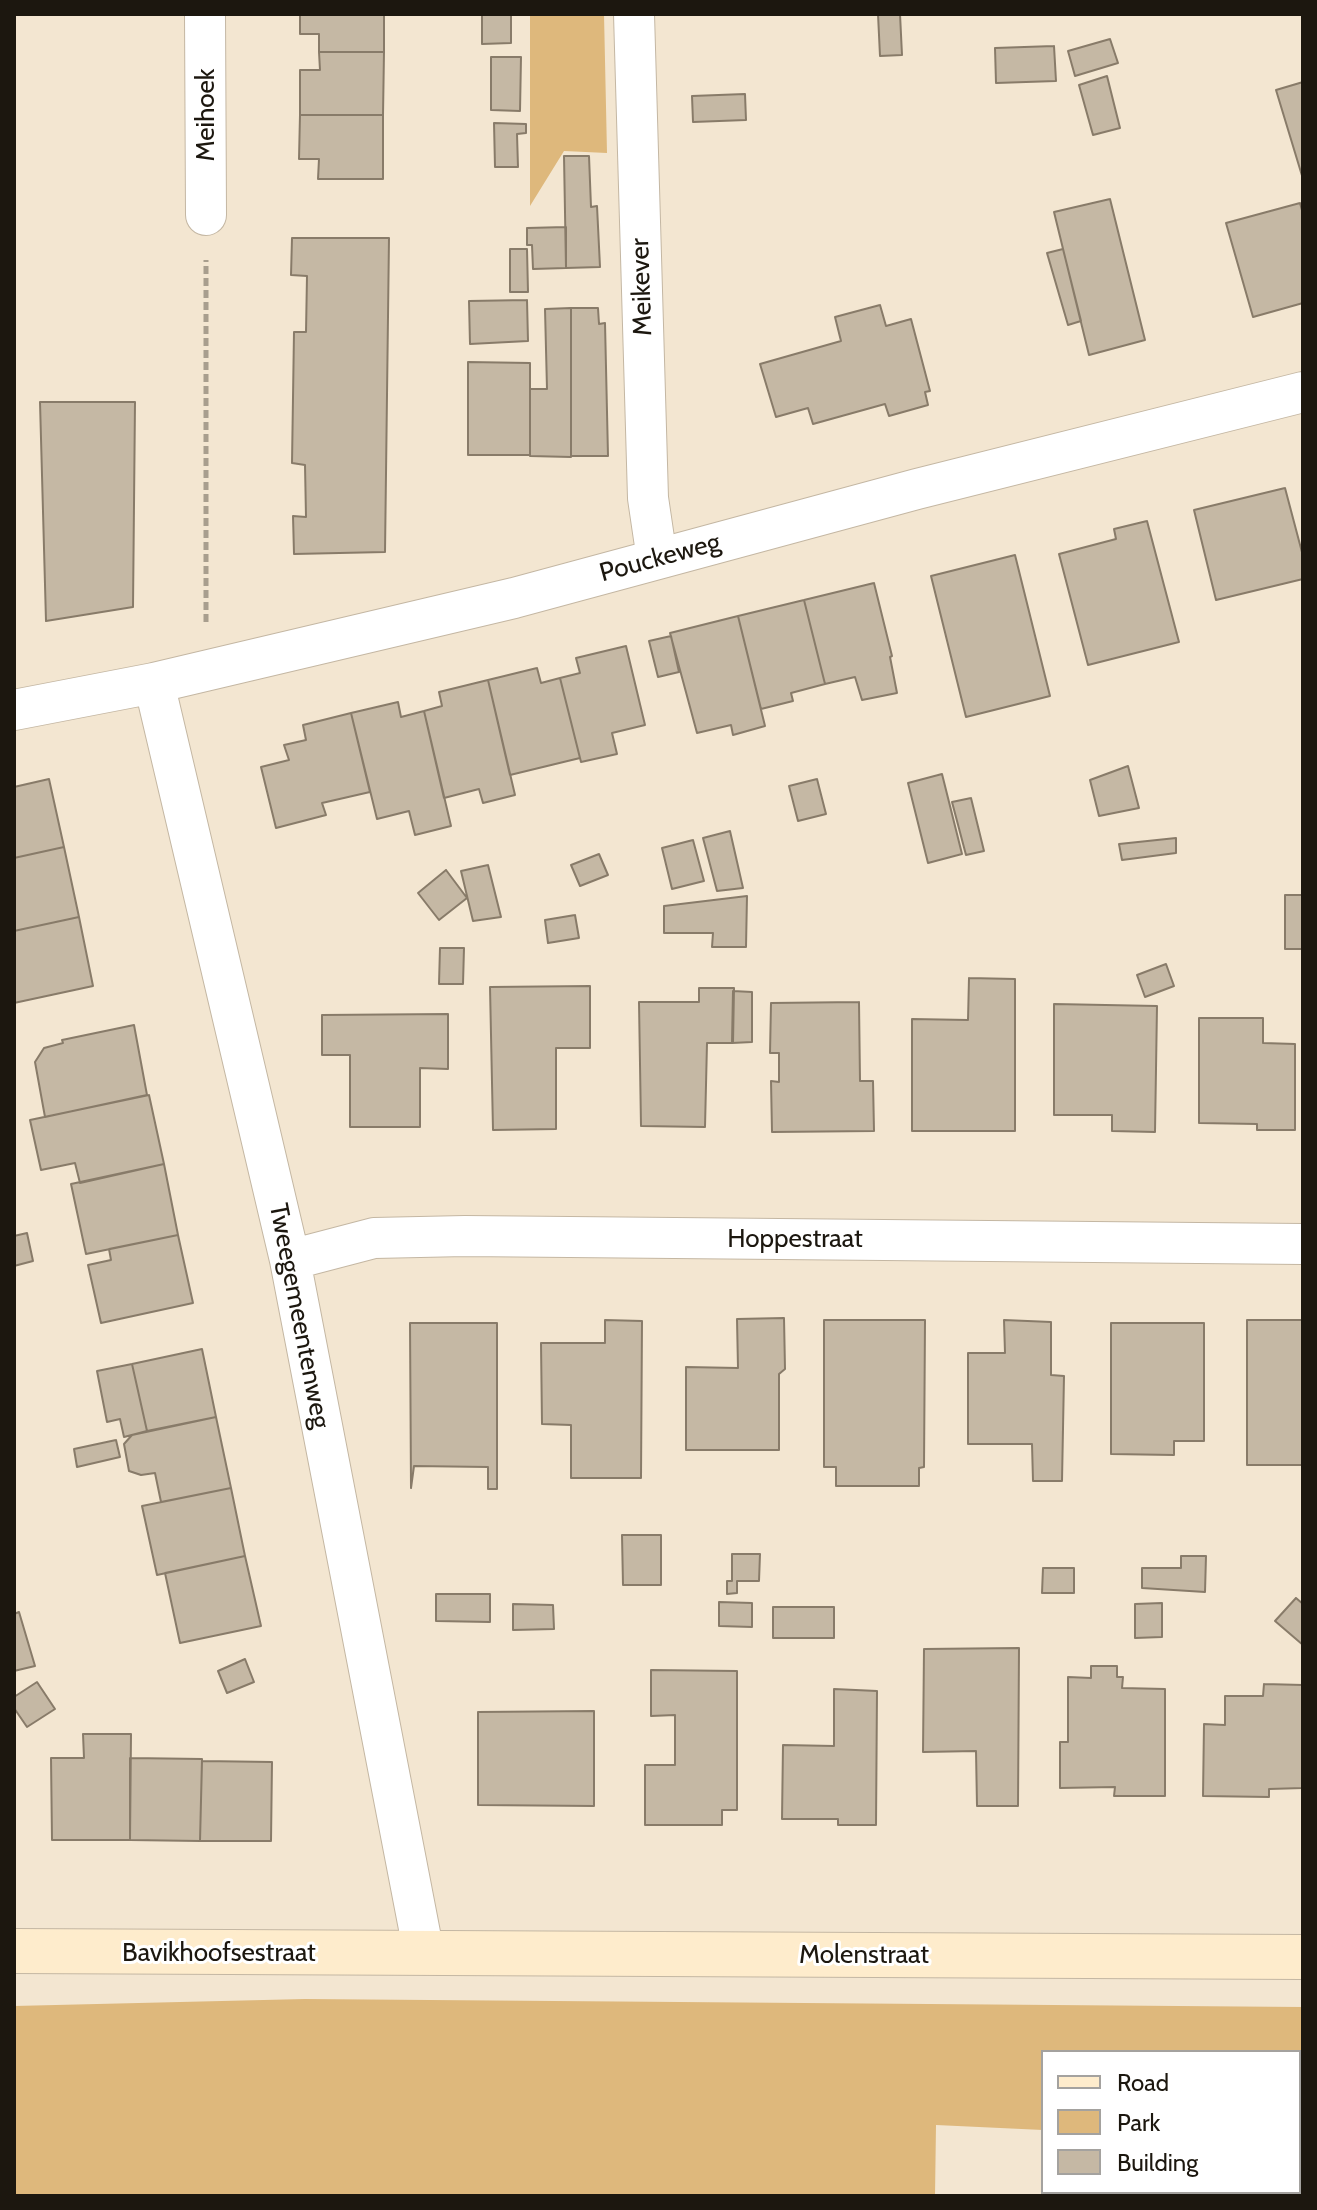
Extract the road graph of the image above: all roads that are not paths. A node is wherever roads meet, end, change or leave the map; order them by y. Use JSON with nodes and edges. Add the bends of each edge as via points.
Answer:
{"nodes":[{"id":1,"x":205,"y":14,"type":"edge"},
{"id":2,"x":634,"y":14,"type":"edge"},
{"id":3,"x":206,"y":215,"type":"road end"},
{"id":4,"x":1303,"y":392,"type":"edge"},
{"id":5,"x":657,"y":559,"type":"junction"},
{"id":6,"x":154,"y":683,"type":"junction"},
{"id":7,"x":14,"y":710,"type":"edge"},
{"id":8,"x":1303,"y":1244,"type":"edge"},
{"id":9,"x":290,"y":1260,"type":"junction"},
{"id":10,"x":14,"y":1951,"type":"edge"},
{"id":11,"x":424,"y":1954,"type":"junction"},
{"id":12,"x":1303,"y":1957,"type":"edge"}],
"edges":[{"from":1,"to":3,"type":"street","name":"Meihoek"},
{"from":2,"to":5,"type":"street","name":"Meikever","via":[[648,498]]},
{"from":4,"to":5,"type":"street","name":"Pouckeweg"},
{"from":5,"to":6,"type":"street","name":"Pouckeweg"},
{"from":6,"to":7,"type":"street","name":"Pouckeweg"},
{"from":6,"to":9,"type":"street","name":"Tweegemeentenweg"},
{"from":8,"to":9,"type":"street","name":"Hoppestraat","via":[[404,1237],[374,1238]]},
{"from":9,"to":11,"type":"street","name":"Tweegemeentenweg"},
{"from":10,"to":11,"type":"street","name":"Bavikhoofsestraat"},
{"from":11,"to":12,"type":"street","name":"Molenstraat"}]}
